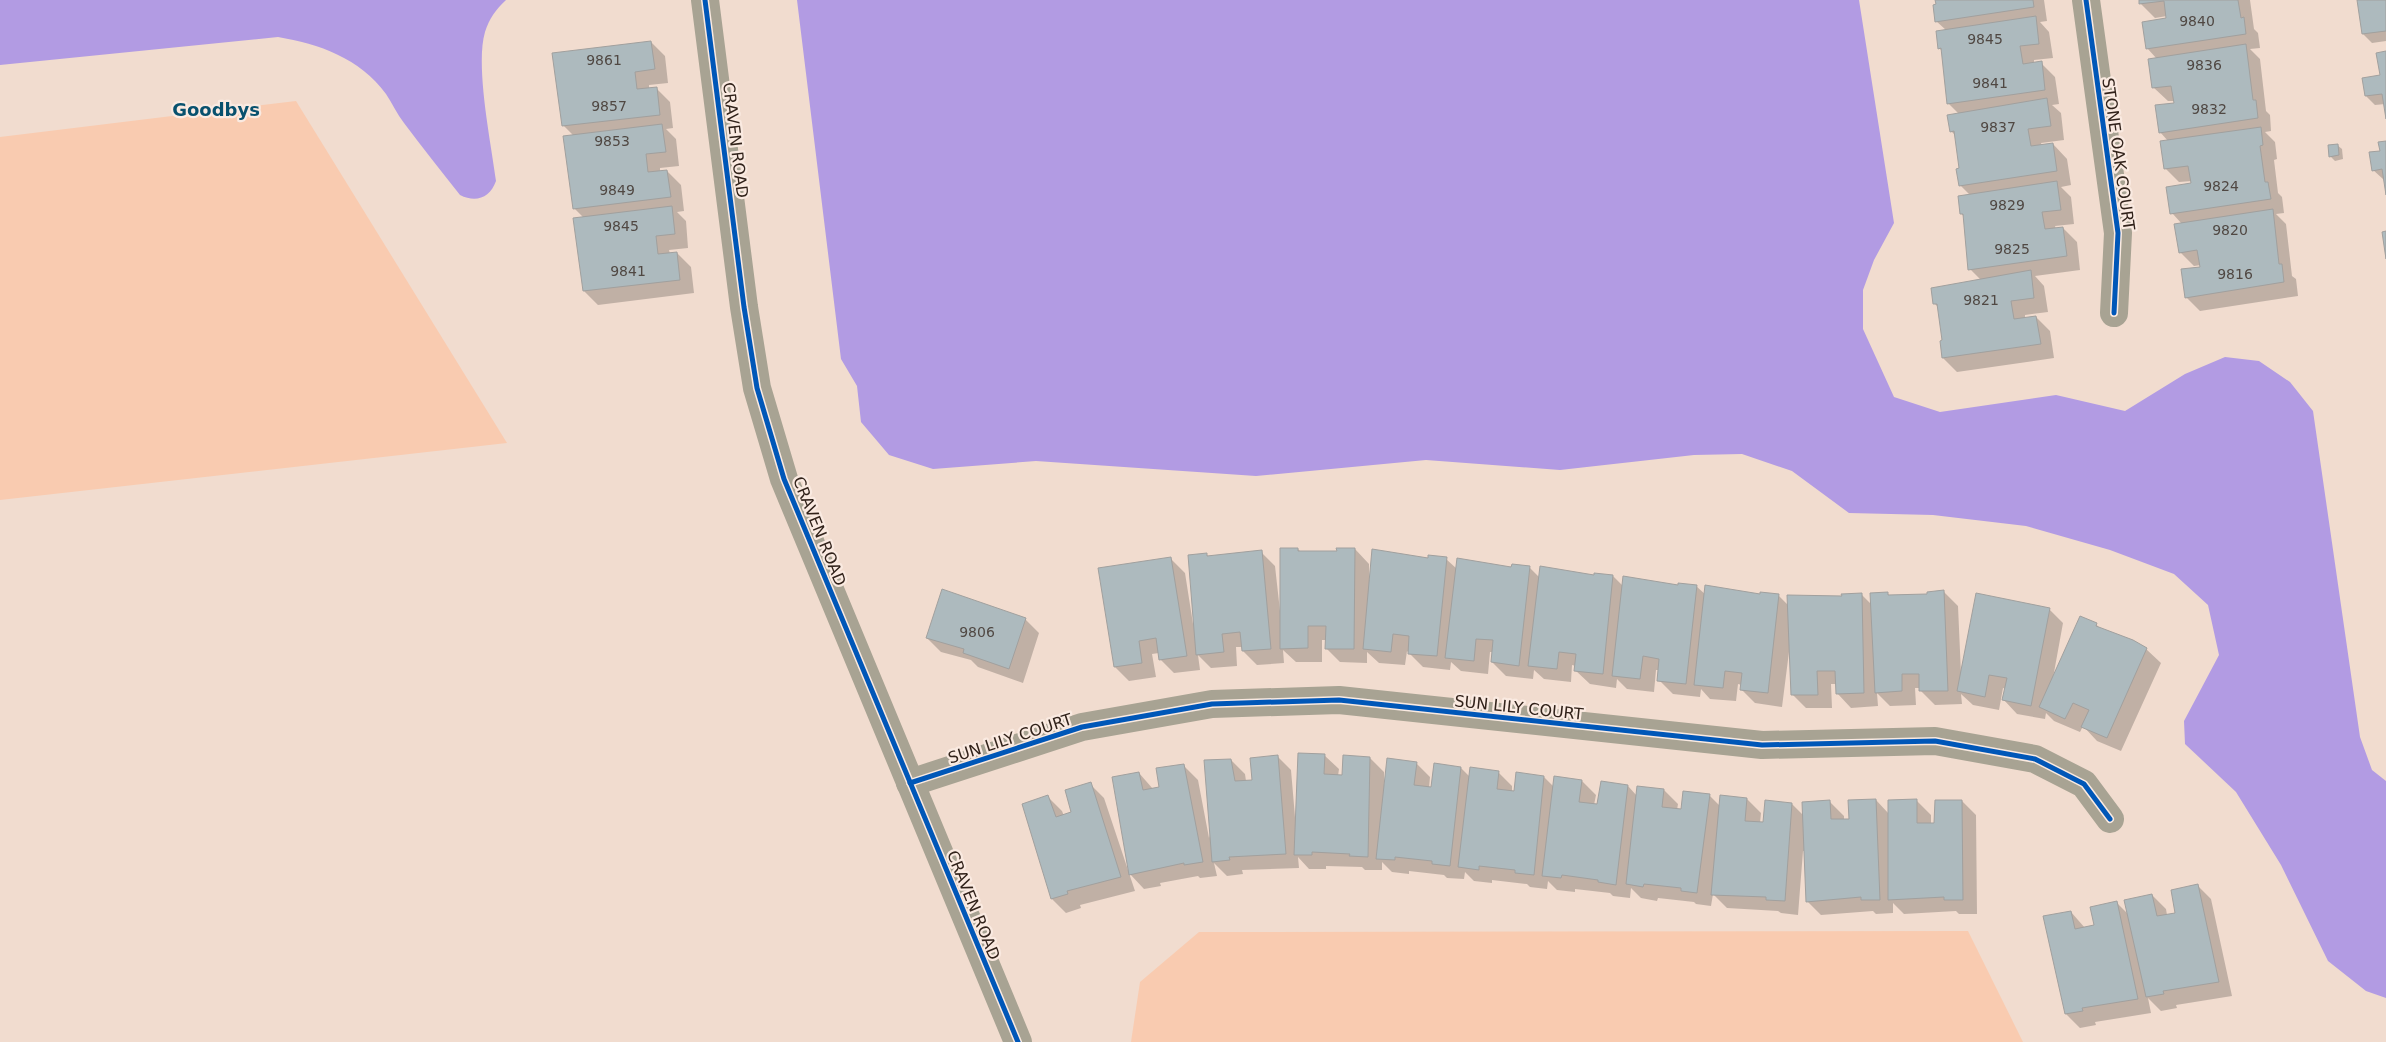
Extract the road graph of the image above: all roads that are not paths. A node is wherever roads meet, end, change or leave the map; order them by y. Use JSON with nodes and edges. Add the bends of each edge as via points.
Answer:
{"nodes":[{"id":1,"x":705,"y":0,"type":"edge"},
{"id":2,"x":2086,"y":0,"type":"edge"},
{"id":3,"x":2114,"y":313,"type":"dead end"},
{"id":4,"x":910,"y":783,"type":"junction"},
{"id":5,"x":2110,"y":819,"type":"dead end"},
{"id":6,"x":1018,"y":1042,"type":"edge"}],
"edges":[{"from":1,"to":4,"type":"street","name":"CRAVEN ROAD","via":[[756,388],[784,478]]},
{"from":2,"to":3,"type":"street","name":"STONE OAK COURT","via":[[2118,232]]},
{"from":4,"to":5,"type":"street","name":"SUN LILY COURT","via":[[1082,727],[1212,704],[1339,700],[1762,745],[1936,741],[2034,759],[2084,784]]},
{"from":4,"to":6,"type":"street","name":"CRAVEN ROAD"}]}
